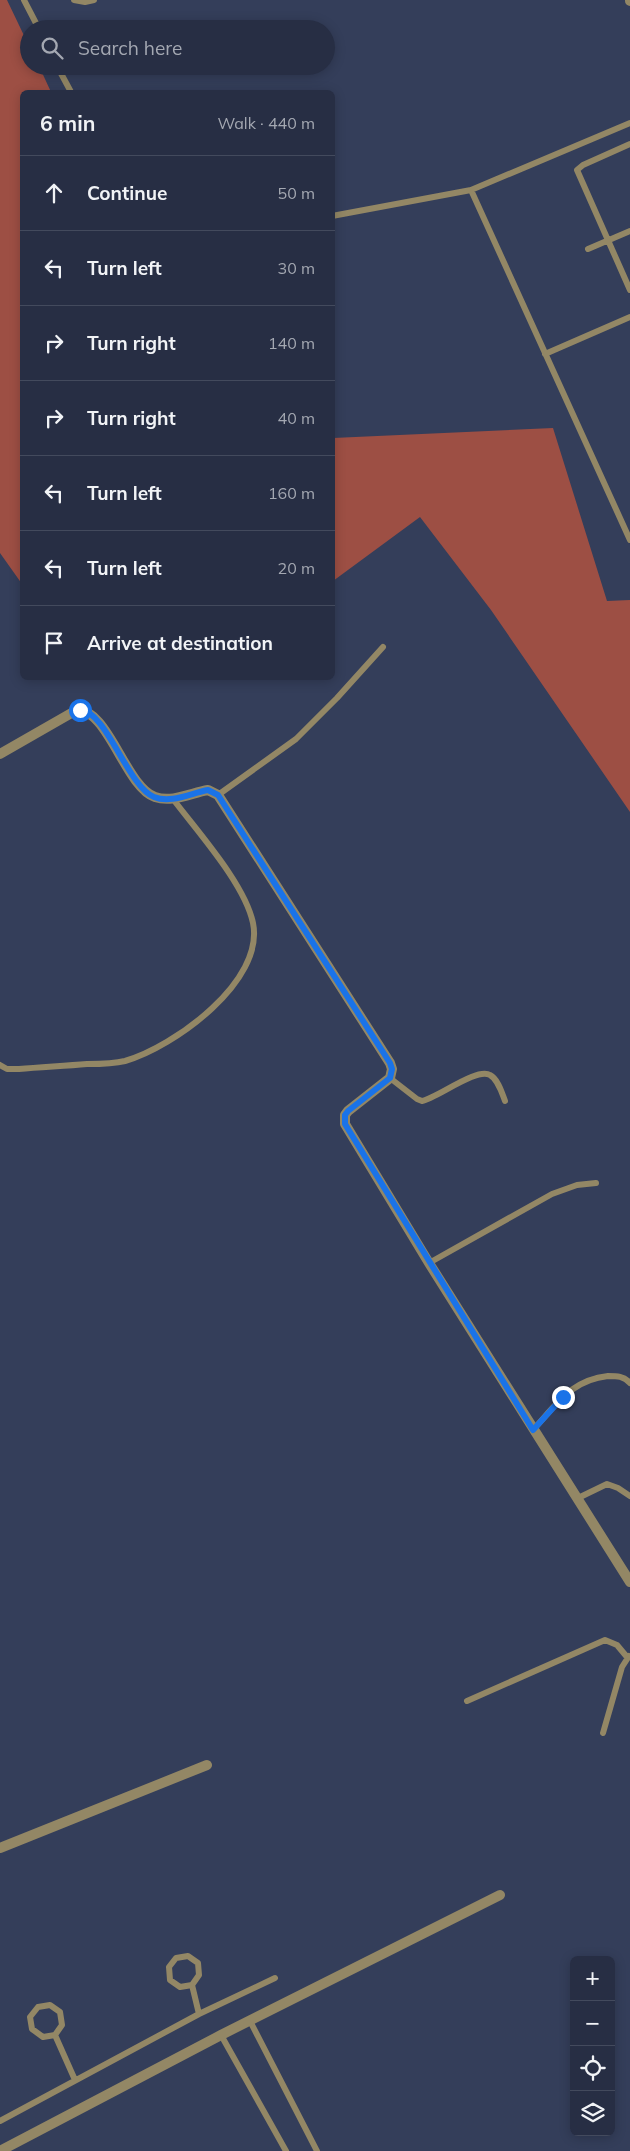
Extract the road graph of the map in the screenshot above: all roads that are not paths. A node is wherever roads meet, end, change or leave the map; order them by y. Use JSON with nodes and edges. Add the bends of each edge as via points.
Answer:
{"nodes":[{"id":1,"x":24,"y":0,"type":"edge"},
{"id":2,"x":74,"y":0,"type":"edge"},
{"id":3,"x":94,"y":0,"type":"edge"},
{"id":4,"x":34,"y":20,"type":"edge"},
{"id":5,"x":62,"y":75,"type":"edge"},
{"id":6,"x":70,"y":90,"type":"edge"},
{"id":7,"x":630,"y":123,"type":"edge"},
{"id":8,"x":630,"y":144,"type":"edge"},
{"id":9,"x":471,"y":190,"type":"junction"},
{"id":10,"x":335,"y":215,"type":"edge"},
{"id":11,"x":630,"y":231,"type":"edge"},
{"id":12,"x":608,"y":240,"type":"junction"},
{"id":13,"x":588,"y":249,"type":"dead end"},
{"id":14,"x":630,"y":290,"type":"edge"},
{"id":15,"x":630,"y":317,"type":"edge"},
{"id":16,"x":544,"y":354,"type":"junction"},
{"id":17,"x":630,"y":540,"type":"edge"},
{"id":18,"x":383,"y":647,"type":"dead end"},
{"id":19,"x":0,"y":754,"type":"edge"},
{"id":20,"x":218,"y":795,"type":"junction"},
{"id":21,"x":173,"y":799,"type":"junction"},
{"id":22,"x":0,"y":1065,"type":"edge"},
{"id":23,"x":390,"y":1078,"type":"junction"},
{"id":24,"x":505,"y":1101,"type":"dead end"},
{"id":25,"x":596,"y":1183,"type":"dead end"},
{"id":26,"x":429,"y":1263,"type":"junction"},
{"id":27,"x":630,"y":1383,"type":"edge"},
{"id":28,"x":533,"y":1430,"type":"junction"},
{"id":29,"x":630,"y":1496,"type":"edge"},
{"id":30,"x":576,"y":1499,"type":"junction"},
{"id":31,"x":630,"y":1582,"type":"edge"},
{"id":32,"x":629,"y":1656,"type":"edge"},
{"id":33,"x":467,"y":1701,"type":"dead end"},
{"id":34,"x":603,"y":1733,"type":"dead end"},
{"id":35,"x":207,"y":1765,"type":"dead end"},
{"id":36,"x":0,"y":1848,"type":"edge"},
{"id":37,"x":500,"y":1895,"type":"dead end"},
{"id":38,"x":275,"y":1978,"type":"dead end"},
{"id":39,"x":192,"y":1985,"type":"junction"},
{"id":40,"x":199,"y":2014,"type":"junction"},
{"id":41,"x":250,"y":2021,"type":"junction"},
{"id":42,"x":55,"y":2035,"type":"junction"},
{"id":43,"x":221,"y":2035,"type":"junction"},
{"id":44,"x":75,"y":2080,"type":"junction"},
{"id":45,"x":0,"y":2121,"type":"edge"},
{"id":46,"x":0,"y":2151,"type":"edge"},
{"id":47,"x":286,"y":2151,"type":"edge"},
{"id":48,"x":317,"y":2151,"type":"edge"}],
"edges":[{"from":1,"to":4,"type":"lane"},
{"from":2,"to":3,"type":"lane"},
{"from":5,"to":6,"type":"lane"},
{"from":7,"to":9,"type":"lane"},
{"from":8,"to":12,"type":"lane","via":[[577,170]]},
{"from":9,"to":10,"type":"lane"},
{"from":9,"to":16,"type":"lane"},
{"from":11,"to":12,"type":"lane"},
{"from":12,"to":13,"type":"lane"},
{"from":12,"to":14,"type":"lane"},
{"from":15,"to":16,"type":"lane"},
{"from":16,"to":17,"type":"lane"},
{"from":18,"to":20,"type":"lane","via":[[296,739]]},
{"from":19,"to":21,"type":"street","via":[[75,711],[84,710],[95,718],[144,790],[154,797]]},
{"from":20,"to":21,"type":"street","via":[[208,790]]},
{"from":20,"to":23,"type":"street","via":[[390,1063]]},
{"from":21,"to":22,"type":"lane","via":[[239,888],[249,909],[254,945],[239,975],[222,1000],[204,1017],[186,1031],[136,1057],[116,1062],[19,1069]]},
{"from":23,"to":24,"type":"lane","via":[[422,1101],[481,1073],[486,1074],[495,1080]]},
{"from":23,"to":26,"type":"street","via":[[348,1111],[345,1124]]},
{"from":25,"to":26,"type":"lane","via":[[577,1185],[552,1194]]},
{"from":26,"to":28,"type":"street"},
{"from":27,"to":28,"type":"lane","via":[[619,1377],[587,1380],[572,1390]]},
{"from":28,"to":30,"type":"street"},
{"from":29,"to":30,"type":"lane","via":[[607,1484]]},
{"from":30,"to":31,"type":"street"},
{"from":32,"to":33,"type":"lane","via":[[605,1640]]},
{"from":32,"to":34,"type":"lane","via":[[622,1667]]},
{"from":35,"to":36,"type":"street"},
{"from":37,"to":41,"type":"street"},
{"from":38,"to":40,"type":"lane"},
{"from":39,"to":39,"type":"lane","via":[[180,1987],[170,1980],[169,1968],[176,1958],[188,1956],[198,1964],[200,1975]]},
{"from":39,"to":40,"type":"lane"},
{"from":40,"to":44,"type":"lane"},
{"from":41,"to":43,"type":"street"},
{"from":41,"to":48,"type":"lane"},
{"from":42,"to":42,"type":"lane","via":[[43,2037],[32,2029],[30,2017],[38,2007],[50,2005],[60,2012],[62,2025]]},
{"from":42,"to":44,"type":"lane"},
{"from":43,"to":46,"type":"street"},
{"from":43,"to":47,"type":"lane"},
{"from":44,"to":45,"type":"lane"}]}
